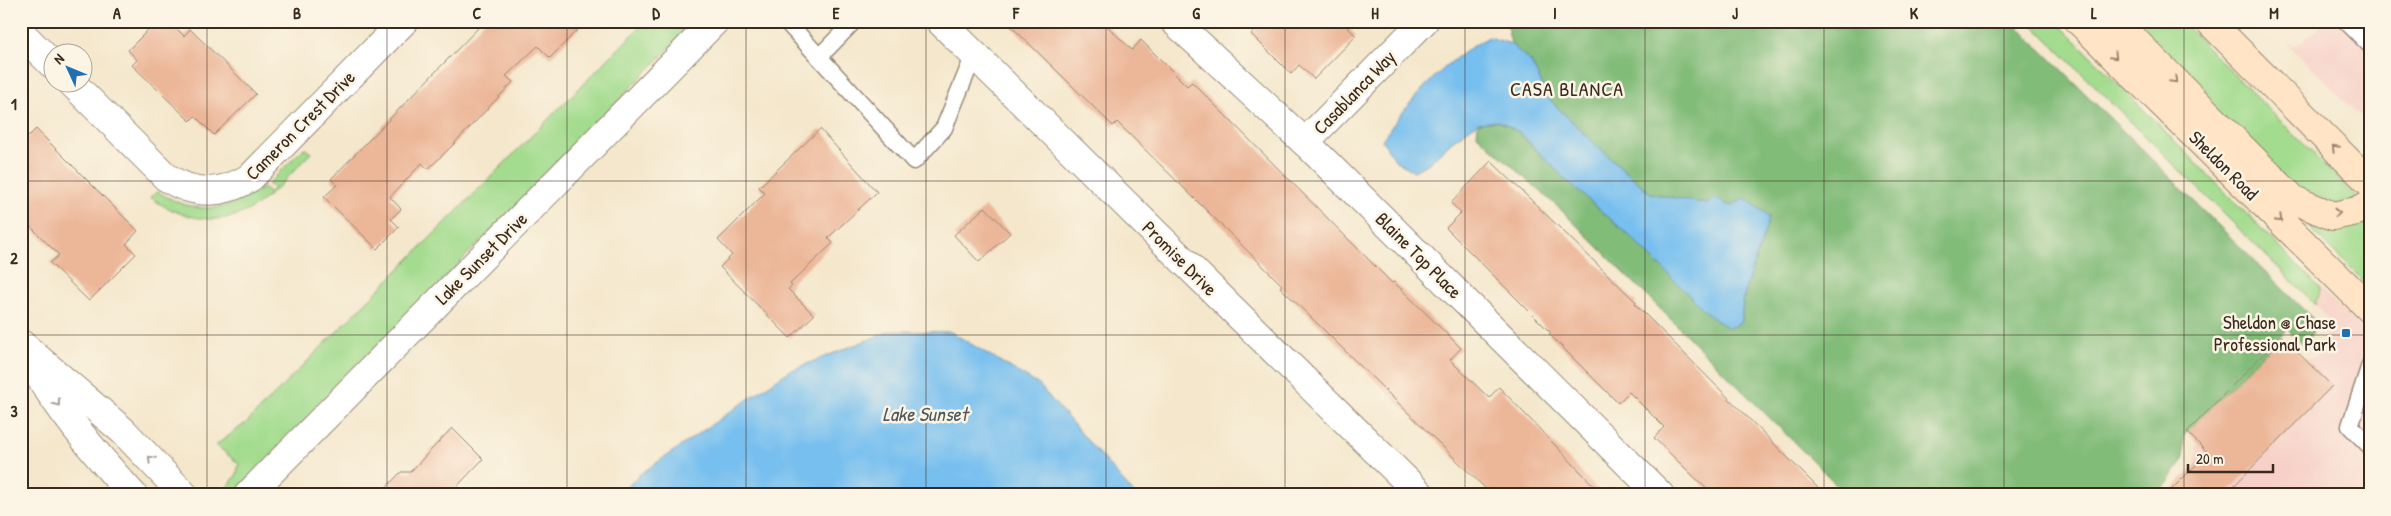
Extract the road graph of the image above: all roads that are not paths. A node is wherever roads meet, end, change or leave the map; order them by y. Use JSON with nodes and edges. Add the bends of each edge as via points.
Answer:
{"nodes":[{"id":1,"x":404,"y":21,"type":"edge"},
{"id":2,"x":715,"y":21,"type":"edge"},
{"id":3,"x":786,"y":21,"type":"edge"},
{"id":4,"x":854,"y":21,"type":"edge"},
{"id":5,"x":940,"y":21,"type":"edge"},
{"id":6,"x":1174,"y":21,"type":"edge"},
{"id":7,"x":1424,"y":21,"type":"edge"},
{"id":8,"x":2079,"y":21,"type":"edge"},
{"id":9,"x":2115,"y":21,"type":"edge"},
{"id":10,"x":2209,"y":21,"type":"edge"},
{"id":11,"x":2346,"y":21,"type":"edge"},
{"id":12,"x":21,"y":32,"type":"edge"},
{"id":13,"x":2370,"y":45,"type":"edge"},
{"id":14,"x":42,"y":54,"type":"edge"},
{"id":15,"x":974,"y":55,"type":"junction"},
{"id":16,"x":818,"y":57,"type":"junction"},
{"id":17,"x":81,"y":92,"type":"edge"},
{"id":18,"x":1305,"y":142,"type":"junction"},
{"id":19,"x":2370,"y":183,"type":"edge"},
{"id":20,"x":2370,"y":204,"type":"edge"},
{"id":21,"x":2370,"y":310,"type":"edge"},
{"id":22,"x":21,"y":346,"type":"edge"},
{"id":23,"x":2370,"y":365,"type":"edge"},
{"id":24,"x":2370,"y":446,"type":"edge"},
{"id":25,"x":133,"y":495,"type":"edge"},
{"id":26,"x":184,"y":495,"type":"edge"},
{"id":27,"x":248,"y":495,"type":"edge"},
{"id":28,"x":1421,"y":495,"type":"edge"},
{"id":29,"x":1660,"y":495,"type":"edge"}],
"edges":[{"from":1,"to":17,"type":"street","name":"Cameron Crest Drive","via":[[251,177],[221,191],[192,190],[166,177]]},
{"from":2,"to":27,"type":"street","name":"Lake Sunset Drive"},
{"from":3,"to":16,"type":"lane"},
{"from":4,"to":16,"type":"lane"},
{"from":5,"to":15,"type":"street","name":"Promise Drive"},
{"from":6,"to":18,"type":"street","name":"Blaine Top Place"},
{"from":7,"to":18,"type":"street","name":"Casablanca Way"},
{"from":8,"to":21,"type":"main road","name":"Sheldon Road","one_way":true},
{"from":9,"to":20,"type":"main road","one_way":true,"via":[[2294,200],[2333,216],[2357,211]]},
{"from":19,"to":10,"type":"main road","one_way":true},
{"from":11,"to":13,"type":"lane"},
{"from":12,"to":14,"type":"street"},
{"from":15,"to":16,"type":"lane","via":[[944,128],[914,160]]},
{"from":15,"to":28,"type":"street","name":"Promise Drive"},
{"from":18,"to":29,"type":"street","name":"Blaine Top Place"},
{"from":22,"to":25,"type":"street","one_way":true,"via":[[46,389],[96,456]]},
{"from":26,"to":22,"type":"street","one_way":true,"via":[[124,431]]},
{"from":23,"to":24,"type":"lane","via":[[2350,426]]}]}
